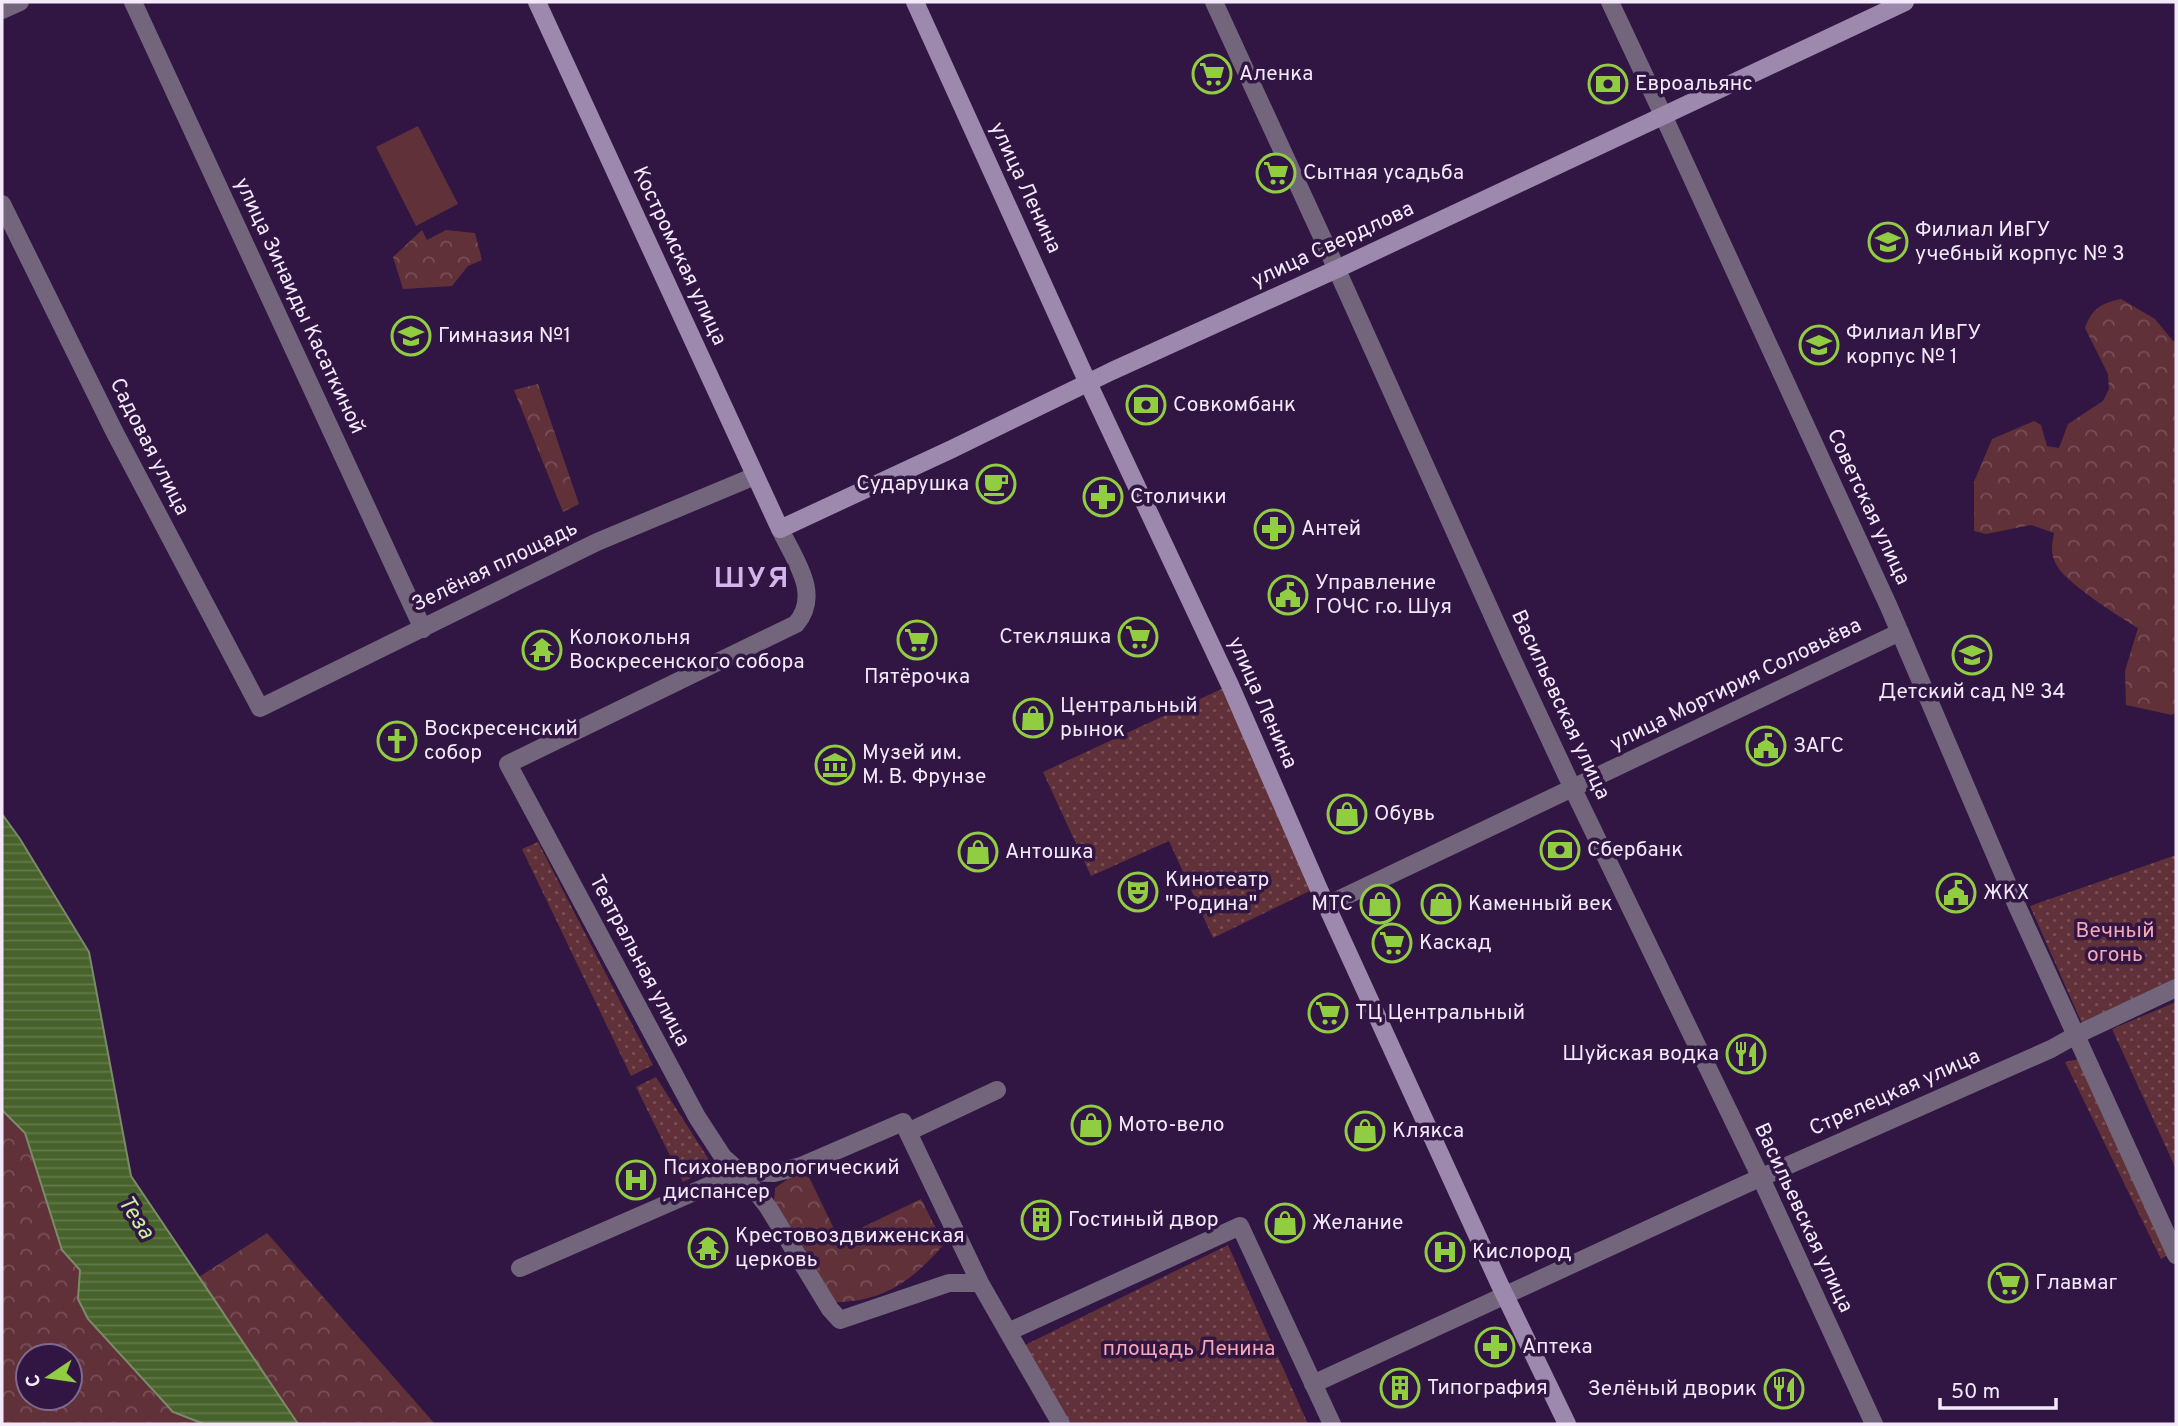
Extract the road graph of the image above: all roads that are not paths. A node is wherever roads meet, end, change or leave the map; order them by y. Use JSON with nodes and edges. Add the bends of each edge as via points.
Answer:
{"nodes":[{"id":1,"x":20,"y":2,"type":"edge"},
{"id":2,"x":133,"y":2,"type":"edge"},
{"id":3,"x":537,"y":2,"type":"edge"},
{"id":4,"x":915,"y":2,"type":"edge"},
{"id":5,"x":1214,"y":2,"type":"edge"},
{"id":6,"x":1610,"y":2,"type":"edge"},
{"id":7,"x":1905,"y":2,"type":"edge"},
{"id":8,"x":2,"y":10,"type":"edge"},
{"id":9,"x":1663,"y":116,"type":"junction"},
{"id":10,"x":2,"y":204,"type":"edge"},
{"id":11,"x":1337,"y":269,"type":"junction"},
{"id":12,"x":1088,"y":383,"type":"junction"},
{"id":13,"x":755,"y":476,"type":"junction"},
{"id":14,"x":780,"y":529,"type":"junction"},
{"id":15,"x":423,"y":629,"type":"junction"},
{"id":16,"x":1900,"y":632,"type":"junction"},
{"id":17,"x":260,"y":708,"type":"joint"},
{"id":18,"x":1573,"y":789,"type":"junction"},
{"id":19,"x":1327,"y":905,"type":"junction"},
{"id":20,"x":2176,"y":988,"type":"edge"},
{"id":21,"x":2076,"y":1035,"type":"junction"},
{"id":22,"x":997,"y":1090,"type":"dead end"},
{"id":23,"x":906,"y":1127,"type":"junction"},
{"id":24,"x":740,"y":1172,"type":"junction"},
{"id":25,"x":1761,"y":1178,"type":"junction"},
{"id":26,"x":2176,"y":1255,"type":"edge"},
{"id":27,"x":520,"y":1268,"type":"dead end"},
{"id":28,"x":981,"y":1283,"type":"junction"},
{"id":29,"x":1505,"y":1296,"type":"junction"},
{"id":30,"x":1008,"y":1332,"type":"junction"},
{"id":31,"x":1313,"y":1384,"type":"junction"},
{"id":32,"x":1061,"y":1424,"type":"edge"},
{"id":33,"x":1332,"y":1424,"type":"edge"},
{"id":34,"x":1567,"y":1424,"type":"edge"},
{"id":35,"x":1874,"y":1424,"type":"edge"}],
"edges":[{"from":1,"to":8,"type":"street"},
{"from":2,"to":15,"type":"street","name":"улица Зинаиды Касаткиной"},
{"from":3,"to":13,"type":"main road","name":"Костромская улица"},
{"from":4,"to":12,"type":"main road","name":"улица Ленина"},
{"from":5,"to":11,"type":"street","name":"Васильевская улица"},
{"from":6,"to":9,"type":"street","name":"Советская улица"},
{"from":7,"to":9,"type":"main road","name":"улица Свердлова"},
{"from":9,"to":11,"type":"main road","name":"улица Свердлова"},
{"from":9,"to":16,"type":"street","name":"Советская улица"},
{"from":10,"to":17,"type":"street","name":"Садовая улица","via":[[114,431]]},
{"from":11,"to":12,"type":"main road","name":"улица Свердлова"},
{"from":11,"to":18,"type":"street","name":"Васильевская улица"},
{"from":12,"to":14,"type":"main road","name":"улица Свердлова"},
{"from":12,"to":19,"type":"main road","name":"улица Ленина"},
{"from":13,"to":14,"type":"main road","name":"Костромская улица"},
{"from":13,"to":15,"type":"street","name":"Зелёная площадь","via":[[597,542]]},
{"from":14,"to":24,"type":"street","name":"Театральная улица","via":[[807,587],[806,611],[796,624],[509,764],[697,1117],[723,1157]]},
{"from":15,"to":17,"type":"street","name":"Зелёная площадь"},
{"from":16,"to":18,"type":"street","name":"улица Мортирия Соловьёва"},
{"from":16,"to":21,"type":"street","name":"Советская улица"},
{"from":18,"to":19,"type":"street","name":"улица Мортирия Соловьёва"},
{"from":18,"to":25,"type":"street","name":"Васильевская улица"},
{"from":19,"to":29,"type":"main road","name":"улица Ленина"},
{"from":20,"to":21,"type":"street","name":"Стрелецкая улица"},
{"from":21,"to":25,"type":"street","name":"Стрелецкая улица"},
{"from":21,"to":26,"type":"street","name":"Советская улица"},
{"from":22,"to":23,"type":"street"},
{"from":23,"to":24,"type":"street","via":[[801,1166],[774,1173]]},
{"from":23,"to":28,"type":"street"},
{"from":24,"to":27,"type":"street"},
{"from":24,"to":28,"type":"street","name":"Театральная улица","via":[[840,1320],[949,1283]]},
{"from":25,"to":29,"type":"street","name":"Стрелецкая улица"},
{"from":25,"to":35,"type":"street","name":"Васильевская улица"},
{"from":28,"to":30,"type":"street"},
{"from":29,"to":31,"type":"street","name":"Стрелецкая улица"},
{"from":29,"to":34,"type":"main road","name":"улица Ленина"},
{"from":30,"to":31,"type":"street","via":[[1240,1226]]},
{"from":30,"to":32,"type":"street"},
{"from":31,"to":33,"type":"street"}]}
